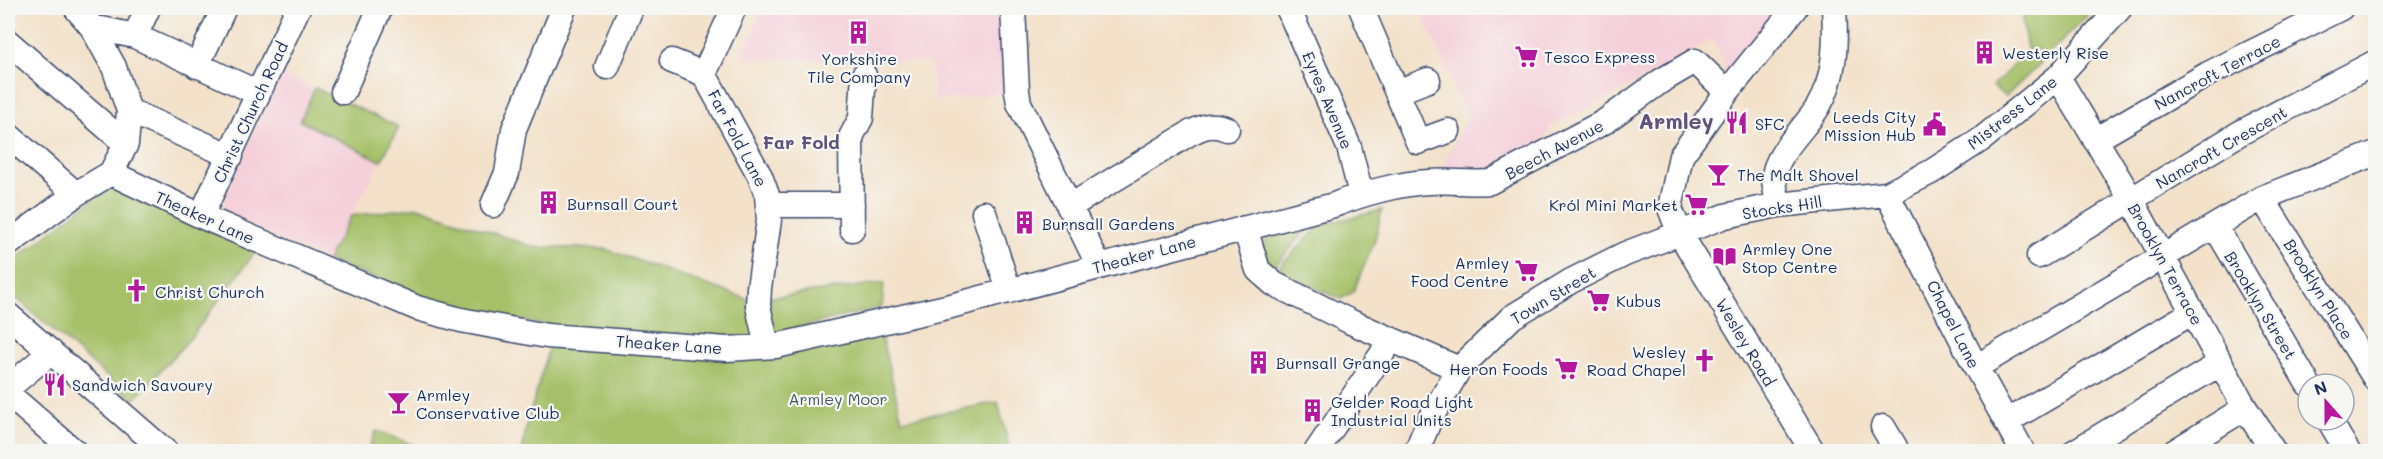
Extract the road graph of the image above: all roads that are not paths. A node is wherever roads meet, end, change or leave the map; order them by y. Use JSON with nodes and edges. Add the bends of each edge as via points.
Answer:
{"nodes":[{"id":1,"x":148,"y":8,"type":"edge"},
{"id":2,"x":224,"y":8,"type":"edge"},
{"id":3,"x":298,"y":8,"type":"edge"},
{"id":4,"x":380,"y":8,"type":"edge"},
{"id":5,"x":564,"y":8,"type":"edge"},
{"id":6,"x":631,"y":8,"type":"edge"},
{"id":7,"x":734,"y":8,"type":"edge"},
{"id":8,"x":1013,"y":8,"type":"edge"},
{"id":9,"x":1288,"y":8,"type":"edge"},
{"id":10,"x":1361,"y":8,"type":"edge"},
{"id":11,"x":1795,"y":8,"type":"edge"},
{"id":12,"x":1834,"y":8,"type":"edge"},
{"id":13,"x":2120,"y":8,"type":"edge"},
{"id":14,"x":2341,"y":8,"type":"edge"},
{"id":15,"x":84,"y":14,"type":"edge"},
{"id":16,"x":135,"y":36,"type":"junction"},
{"id":17,"x":8,"y":42,"type":"edge"},
{"id":18,"x":672,"y":61,"type":"dead end"},
{"id":19,"x":2376,"y":62,"type":"edge"},
{"id":20,"x":197,"y":66,"type":"junction"},
{"id":21,"x":607,"y":67,"type":"dead end"},
{"id":22,"x":704,"y":74,"type":"junction"},
{"id":23,"x":864,"y":75,"type":"dead end"},
{"id":24,"x":2058,"y":77,"type":"junction"},
{"id":25,"x":1428,"y":80,"type":"dead end"},
{"id":26,"x":343,"y":92,"type":"dead end"},
{"id":27,"x":1396,"y":92,"type":"junction"},
{"id":28,"x":1727,"y":92,"type":"junction"},
{"id":29,"x":258,"y":93,"type":"junction"},
{"id":30,"x":129,"y":111,"type":"junction"},
{"id":31,"x":1227,"y":129,"type":"dead end"},
{"id":32,"x":1448,"y":131,"type":"dead end"},
{"id":33,"x":8,"y":135,"type":"edge"},
{"id":34,"x":2095,"y":140,"type":"junction"},
{"id":35,"x":126,"y":144,"type":"junction"},
{"id":36,"x":2376,"y":153,"type":"edge"},
{"id":37,"x":231,"y":156,"type":"junction"},
{"id":38,"x":111,"y":173,"type":"junction"},
{"id":39,"x":76,"y":194,"type":"junction"},
{"id":40,"x":1887,"y":194,"type":"junction"},
{"id":41,"x":1361,"y":195,"type":"junction"},
{"id":42,"x":2262,"y":198,"type":"junction"},
{"id":43,"x":2131,"y":199,"type":"junction"},
{"id":44,"x":493,"y":204,"type":"dead end"},
{"id":45,"x":768,"y":205,"type":"junction"},
{"id":46,"x":1778,"y":205,"type":"junction"},
{"id":47,"x":1069,"y":207,"type":"junction"},
{"id":48,"x":984,"y":213,"type":"dead end"},
{"id":49,"x":201,"y":216,"type":"junction"},
{"id":50,"x":2215,"y":226,"type":"junction"},
{"id":51,"x":1245,"y":228,"type":"junction"},
{"id":52,"x":1679,"y":232,"type":"junction"},
{"id":53,"x":12,"y":234,"type":"edge"},
{"id":54,"x":2039,"y":256,"type":"dead end"},
{"id":55,"x":2164,"y":256,"type":"junction"},
{"id":56,"x":1099,"y":266,"type":"junction"},
{"id":57,"x":1010,"y":291,"type":"junction"},
{"id":58,"x":2193,"y":312,"type":"junction"},
{"id":59,"x":8,"y":315,"type":"edge"},
{"id":60,"x":1389,"y":338,"type":"junction"},
{"id":61,"x":767,"y":346,"type":"junction"},
{"id":62,"x":51,"y":352,"type":"junction"},
{"id":63,"x":2221,"y":363,"type":"junction"},
{"id":64,"x":1976,"y":367,"type":"junction"},
{"id":65,"x":1459,"y":369,"type":"junction"},
{"id":66,"x":2301,"y":372,"type":"edge"},
{"id":67,"x":2376,"y":380,"type":"edge"},
{"id":68,"x":8,"y":388,"type":"edge"},
{"id":69,"x":8,"y":394,"type":"edge"},
{"id":70,"x":2246,"y":408,"type":"junction"},
{"id":71,"x":2006,"y":422,"type":"junction"},
{"id":72,"x":2336,"y":432,"type":"edge"},
{"id":73,"x":1418,"y":451,"type":"edge"},
{"id":74,"x":75,"y":452,"type":"edge"},
{"id":75,"x":166,"y":452,"type":"edge"},
{"id":76,"x":1316,"y":452,"type":"edge"},
{"id":77,"x":1813,"y":452,"type":"edge"},
{"id":78,"x":2023,"y":452,"type":"edge"},
{"id":79,"x":2074,"y":452,"type":"edge"},
{"id":80,"x":2174,"y":452,"type":"edge"},
{"id":81,"x":2274,"y":452,"type":"edge"},
{"id":82,"x":2348,"y":452,"type":"edge"}],
"edges":[{"from":1,"to":16,"type":"street"},
{"from":2,"to":20,"type":"street"},
{"from":3,"to":29,"type":"street","name":"Christ Church Road"},
{"from":4,"to":26,"type":"street"},
{"from":5,"to":44,"type":"street","via":[[514,129],[507,172]]},
{"from":6,"to":21,"type":"street"},
{"from":7,"to":22,"type":"street","name":"Far Fold Lane"},
{"from":8,"to":47,"type":"street","via":[[1017,91],[1023,114]]},
{"from":9,"to":41,"type":"street","name":"Eyres Avenue","via":[[1349,147]]},
{"from":10,"to":27,"type":"street"},
{"from":11,"to":28,"type":"street","name":"Wesley Road"},
{"from":12,"to":46,"type":"street","via":[[1836,43],[1832,70],[1819,106],[1777,163],[1774,177]]},
{"from":13,"to":24,"type":"street","name":"Mistress Lane"},
{"from":14,"to":34,"type":"street","name":"Nancroft Terrace","via":[[2208,74]]},
{"from":15,"to":16,"type":"street"},
{"from":15,"to":30,"type":"street","via":[[114,67]]},
{"from":16,"to":20,"type":"street"},
{"from":17,"to":35,"type":"street"},
{"from":18,"to":22,"type":"street","name":"Far Fold Lane"},
{"from":19,"to":43,"type":"street","name":"Nancroft Crescent","via":[[2240,133]]},
{"from":20,"to":29,"type":"street"},
{"from":22,"to":45,"type":"street","name":"Far Fold Lane","via":[[760,176]]},
{"from":23,"to":45,"type":"street","via":[[861,118],[851,137],[852,217]]},
{"from":24,"to":34,"type":"street","name":"Brooklyn Terrace"},
{"from":24,"to":40,"type":"street","name":"Mistress Lane","via":[[1982,139],[1931,172]]},
{"from":25,"to":27,"type":"street"},
{"from":27,"to":32,"type":"street","via":[[1418,142]]},
{"from":28,"to":41,"type":"street","name":"Beech Avenue","via":[[1695,61],[1604,122],[1490,182],[1429,182]]},
{"from":28,"to":52,"type":"street","name":"Wesley Road","via":[[1681,156],[1670,208]]},
{"from":29,"to":37,"type":"street","name":"Christ Church Road"},
{"from":30,"to":35,"type":"street"},
{"from":30,"to":37,"type":"street"},
{"from":31,"to":47,"type":"street","via":[[1204,126]]},
{"from":33,"to":39,"type":"street"},
{"from":34,"to":43,"type":"street","name":"Brooklyn Terrace"},
{"from":35,"to":38,"type":"street"},
{"from":36,"to":42,"type":"street"},
{"from":37,"to":49,"type":"street","name":"Christ Church Road"},
{"from":38,"to":39,"type":"street"},
{"from":38,"to":49,"type":"street","name":"Theaker Lane"},
{"from":39,"to":53,"type":"street"},
{"from":40,"to":46,"type":"street","name":"Stocks Hill"},
{"from":40,"to":64,"type":"street","name":"Chapel Lane"},
{"from":41,"to":51,"type":"street","name":"Theaker Lane"},
{"from":42,"to":50,"type":"street"},
{"from":42,"to":67,"type":"street","name":"Brooklyn Place"},
{"from":43,"to":54,"type":"street","name":"Nancroft Crescent"},
{"from":43,"to":55,"type":"street","name":"Brooklyn Terrace"},
{"from":45,"to":61,"type":"street","name":"Far Fold Lane","via":[[758,306]]},
{"from":46,"to":52,"type":"street","name":"Stocks Hill","via":[[1725,216]]},
{"from":47,"to":56,"type":"street"},
{"from":48,"to":57,"type":"street"},
{"from":49,"to":61,"type":"street","name":"Theaker Lane","via":[[417,308],[461,320],[547,336],[727,349]]},
{"from":50,"to":55,"type":"street"},
{"from":50,"to":66,"type":"street","name":"Brooklyn Street"},
{"from":51,"to":56,"type":"street","name":"Theaker Lane"},
{"from":51,"to":60,"type":"street","via":[[1258,270],[1274,284]]},
{"from":52,"to":65,"type":"street","name":"Town Street","via":[[1570,281],[1512,317]]},
{"from":52,"to":77,"type":"street","name":"Wesley Road"},
{"from":55,"to":58,"type":"street","name":"Brooklyn Terrace"},
{"from":55,"to":64,"type":"street"},
{"from":56,"to":57,"type":"street","name":"Theaker Lane"},
{"from":57,"to":61,"type":"street","name":"Theaker Lane"},
{"from":58,"to":63,"type":"street","name":"Brooklyn Terrace"},
{"from":58,"to":71,"type":"street"},
{"from":59,"to":62,"type":"street"},
{"from":60,"to":65,"type":"street"},
{"from":60,"to":76,"type":"street"},
{"from":62,"to":68,"type":"street"},
{"from":62,"to":75,"type":"street"},
{"from":63,"to":70,"type":"street","name":"Brooklyn Terrace"},
{"from":63,"to":79,"type":"street"},
{"from":64,"to":71,"type":"street","name":"Chapel Lane"},
{"from":65,"to":73,"type":"street","name":"Town Street","via":[[1430,419]]},
{"from":69,"to":74,"type":"street"},
{"from":70,"to":80,"type":"street"},
{"from":70,"to":81,"type":"street","name":"Brooklyn Terrace"},
{"from":71,"to":78,"type":"street","name":"Chapel Lane"},
{"from":72,"to":82,"type":"street"}]}
